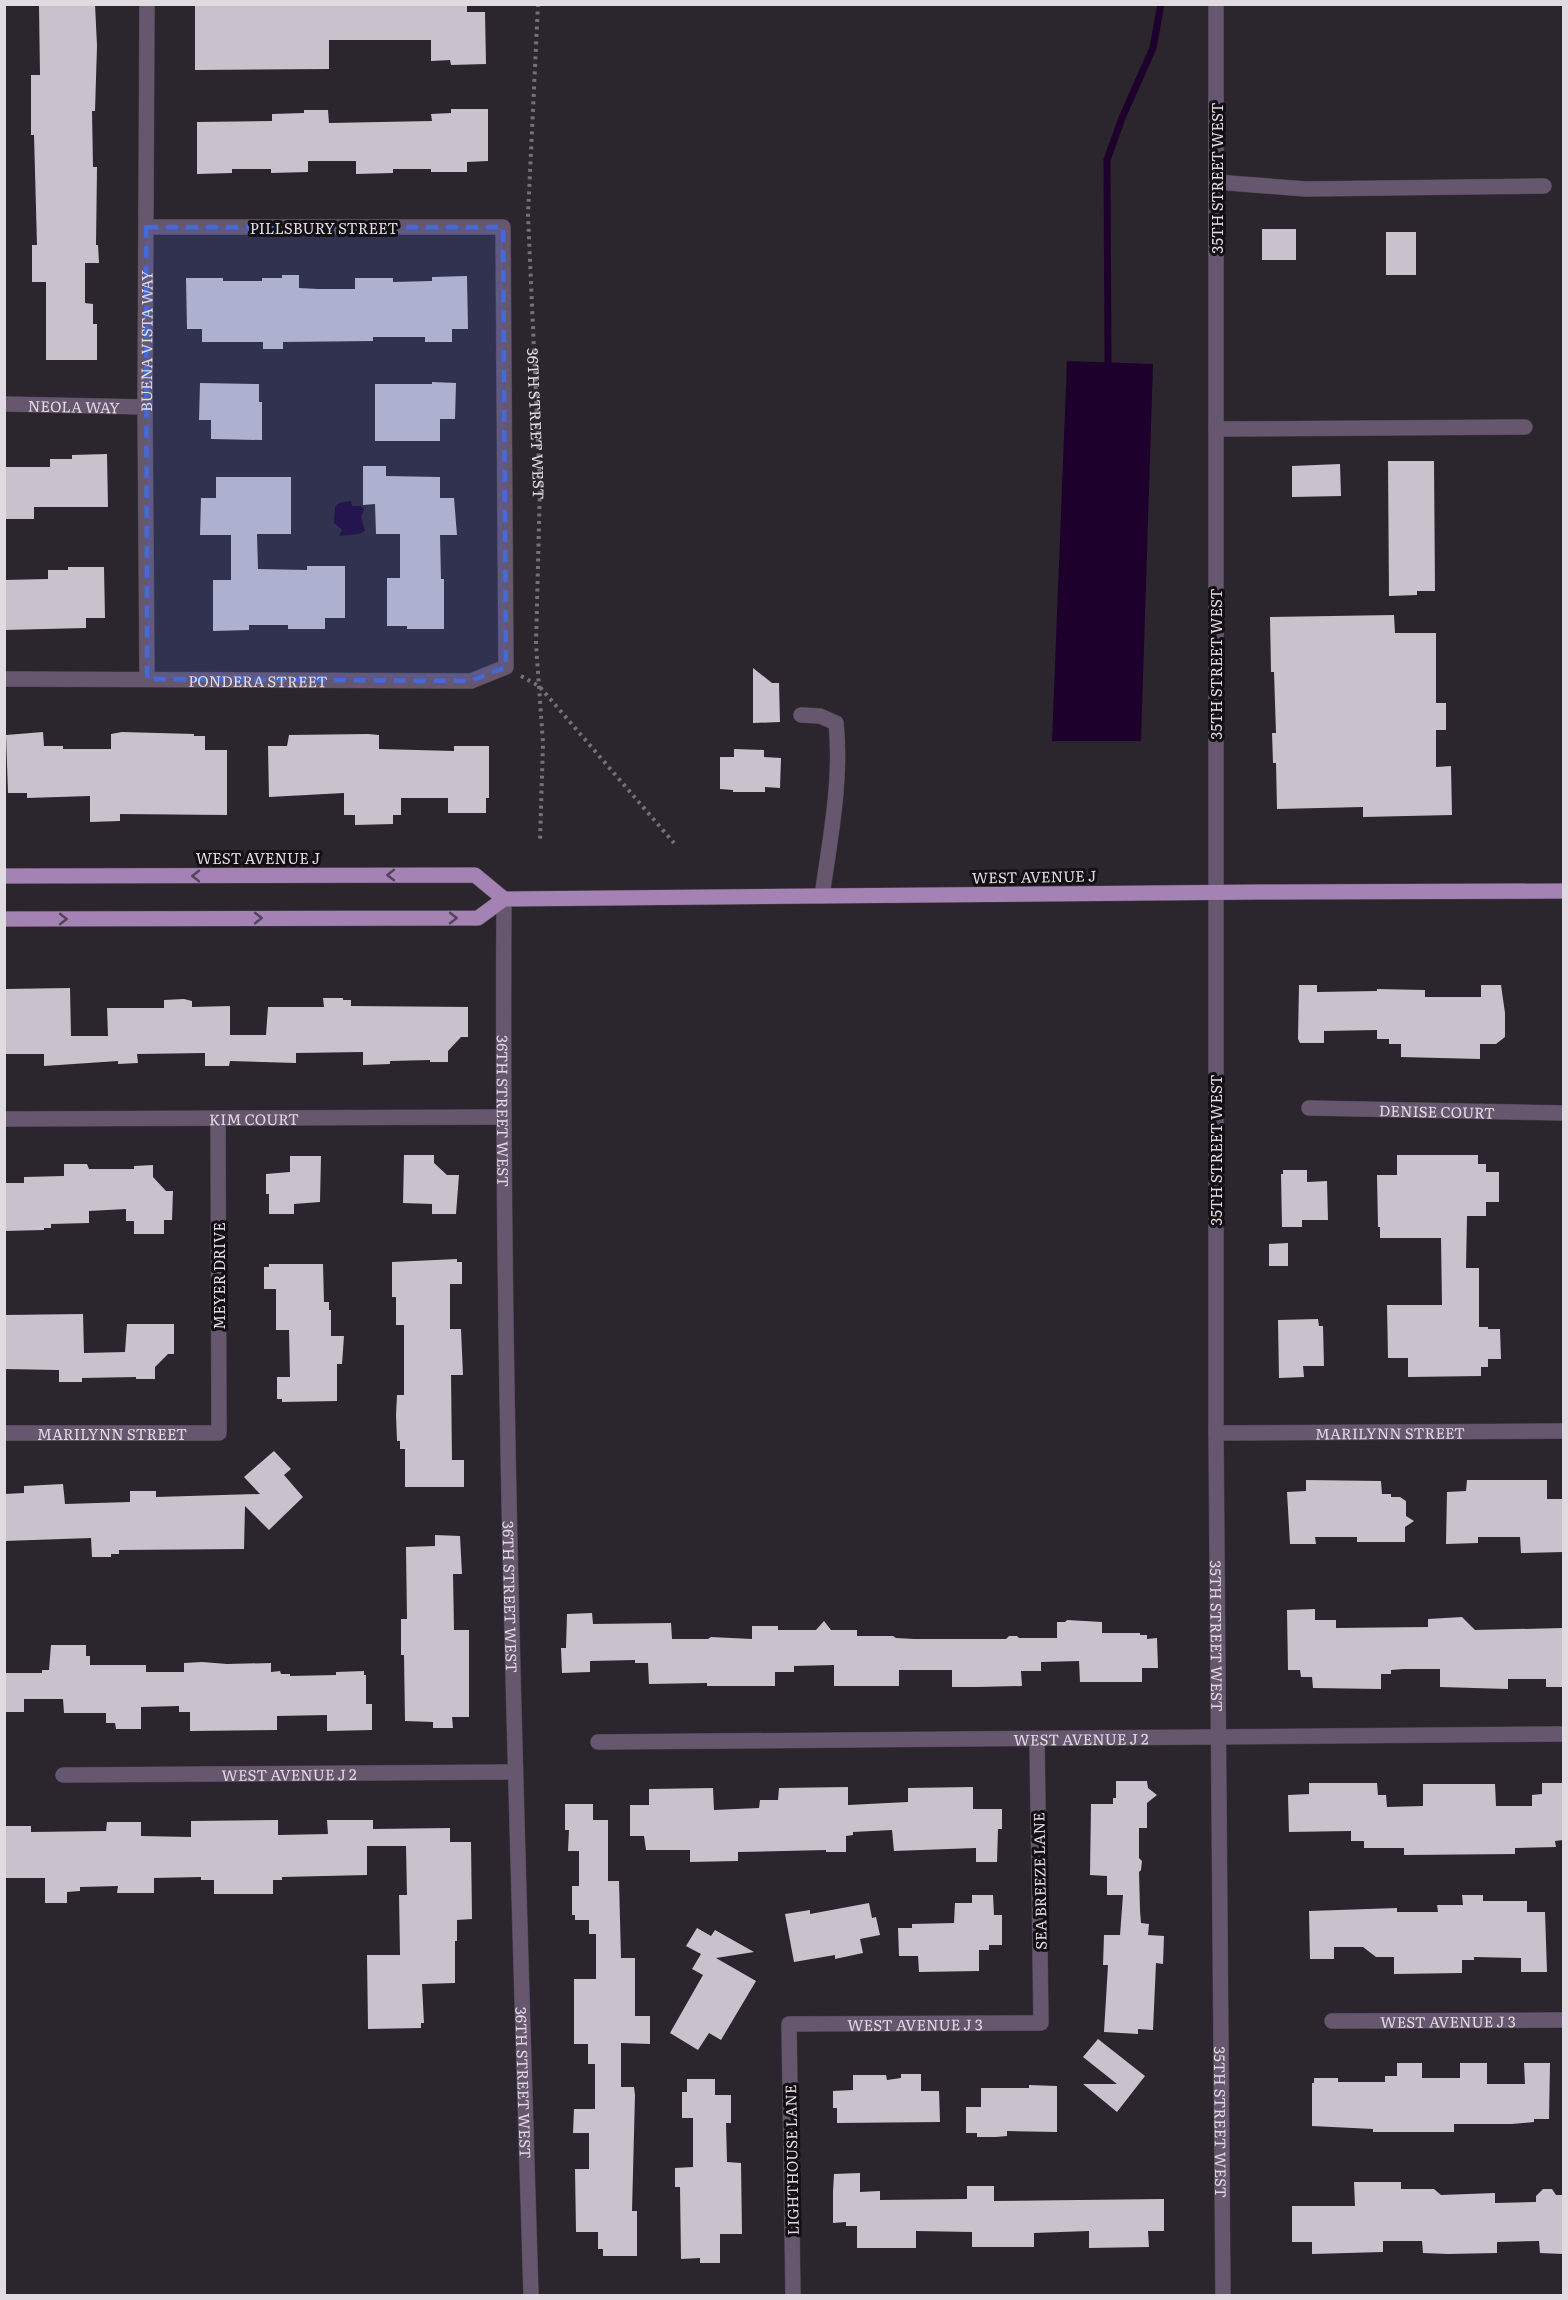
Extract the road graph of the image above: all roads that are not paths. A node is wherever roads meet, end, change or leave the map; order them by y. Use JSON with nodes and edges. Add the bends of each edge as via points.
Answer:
{"nodes":[{"id":1,"x":147,"y":4,"type":"edge"},
{"id":2,"x":1216,"y":4,"type":"edge"},
{"id":3,"x":1215,"y":182,"type":"junction"},
{"id":4,"x":1545,"y":186,"type":"dead end"},
{"id":5,"x":146,"y":227,"type":"junction"},
{"id":6,"x":503,"y":227,"type":"joint"},
{"id":7,"x":4,"y":404,"type":"edge"},
{"id":8,"x":145,"y":407,"type":"junction"},
{"id":9,"x":1525,"y":427,"type":"dead end"},
{"id":10,"x":1215,"y":429,"type":"junction"},
{"id":11,"x":506,"y":667,"type":"joint"},
{"id":12,"x":4,"y":679,"type":"edge"},
{"id":13,"x":147,"y":679,"type":"junction"},
{"id":14,"x":801,"y":715,"type":"dead end"},
{"id":15,"x":4,"y":876,"type":"edge"},
{"id":16,"x":1563,"y":891,"type":"edge"},
{"id":17,"x":1215,"y":892,"type":"junction"},
{"id":18,"x":822,"y":896,"type":"junction"},
{"id":19,"x":504,"y":899,"type":"junction"},
{"id":20,"x":4,"y":919,"type":"edge"},
{"id":21,"x":1309,"y":1108,"type":"dead end"},
{"id":22,"x":1563,"y":1113,"type":"edge"},
{"id":23,"x":503,"y":1117,"type":"junction"},
{"id":24,"x":4,"y":1119,"type":"edge"},
{"id":25,"x":218,"y":1119,"type":"junction"},
{"id":26,"x":1563,"y":1431,"type":"edge"},
{"id":27,"x":4,"y":1433,"type":"edge"},
{"id":28,"x":219,"y":1433,"type":"joint"},
{"id":29,"x":1215,"y":1433,"type":"junction"},
{"id":30,"x":1563,"y":1734,"type":"edge"},
{"id":31,"x":1217,"y":1738,"type":"junction"},
{"id":32,"x":1037,"y":1739,"type":"junction"},
{"id":33,"x":598,"y":1742,"type":"dead end"},
{"id":34,"x":515,"y":1772,"type":"junction"},
{"id":35,"x":63,"y":1775,"type":"dead end"},
{"id":36,"x":1563,"y":2020,"type":"edge"},
{"id":37,"x":1332,"y":2021,"type":"dead end"},
{"id":38,"x":1041,"y":2023,"type":"joint"},
{"id":39,"x":789,"y":2024,"type":"joint"},
{"id":40,"x":531,"y":2295,"type":"edge"},
{"id":41,"x":794,"y":2295,"type":"edge"},
{"id":42,"x":1223,"y":2295,"type":"edge"}],
"edges":[{"from":1,"to":5,"type":"street","name":"BUENA VISTA WAY"},
{"from":2,"to":3,"type":"street","name":"35TH STREET WEST"},
{"from":3,"to":4,"type":"street","via":[[1306,189]]},
{"from":3,"to":10,"type":"street","name":"35TH STREET WEST"},
{"from":5,"to":6,"type":"street","name":"PILLSBURY STREET"},
{"from":5,"to":8,"type":"street","name":"BUENA VISTA WAY"},
{"from":6,"to":11,"type":"street","name":"36TH STREET WEST"},
{"from":7,"to":8,"type":"street","name":"NEOLA WAY"},
{"from":8,"to":13,"type":"street","name":"BUENA VISTA WAY"},
{"from":9,"to":10,"type":"street"},
{"from":10,"to":17,"type":"street","name":"35TH STREET WEST"},
{"from":11,"to":13,"type":"street","name":"PONDERA STREET","via":[[471,681]]},
{"from":12,"to":13,"type":"street","name":"PONDERA STREET"},
{"from":14,"to":18,"type":"street","via":[[820,716],[836,723],[838,740]]},
{"from":19,"to":15,"type":"main road","name":"WEST AVENUE J","one_way":true,"via":[[475,875]]},
{"from":16,"to":17,"type":"main road","name":"WEST AVENUE J"},
{"from":17,"to":18,"type":"main road","name":"WEST AVENUE J"},
{"from":17,"to":29,"type":"street","name":"35TH STREET WEST"},
{"from":18,"to":19,"type":"main road","name":"WEST AVENUE J"},
{"from":20,"to":19,"type":"main road","one_way":true,"via":[[478,918]]},
{"from":19,"to":23,"type":"street","name":"36TH STREET WEST"},
{"from":21,"to":22,"type":"street","name":"DENISE COURT"},
{"from":23,"to":25,"type":"street","name":"KIM COURT"},
{"from":23,"to":34,"type":"street","name":"36TH STREET WEST"},
{"from":24,"to":25,"type":"street","name":"KIM COURT"},
{"from":25,"to":28,"type":"street","name":"MEYER DRIVE"},
{"from":26,"to":29,"type":"street","name":"MARILYNN STREET"},
{"from":27,"to":28,"type":"street","name":"MARILYNN STREET"},
{"from":29,"to":31,"type":"street","name":"35TH STREET WEST"},
{"from":30,"to":31,"type":"street","name":"WEST AVENUE J 2"},
{"from":31,"to":32,"type":"street","name":"WEST AVENUE J 2"},
{"from":31,"to":42,"type":"street","name":"35TH STREET WEST"},
{"from":32,"to":33,"type":"street","name":"WEST AVENUE J 2"},
{"from":32,"to":38,"type":"street","name":"SEA BREEZE LANE"},
{"from":34,"to":35,"type":"street","name":"WEST AVENUE J 2"},
{"from":34,"to":40,"type":"street","name":"36TH STREET WEST"},
{"from":36,"to":37,"type":"street","name":"WEST AVENUE J 3"},
{"from":38,"to":39,"type":"street","name":"WEST AVENUE J 3"},
{"from":39,"to":41,"type":"street","name":"LIGHTHOUSE LANE"}]}
